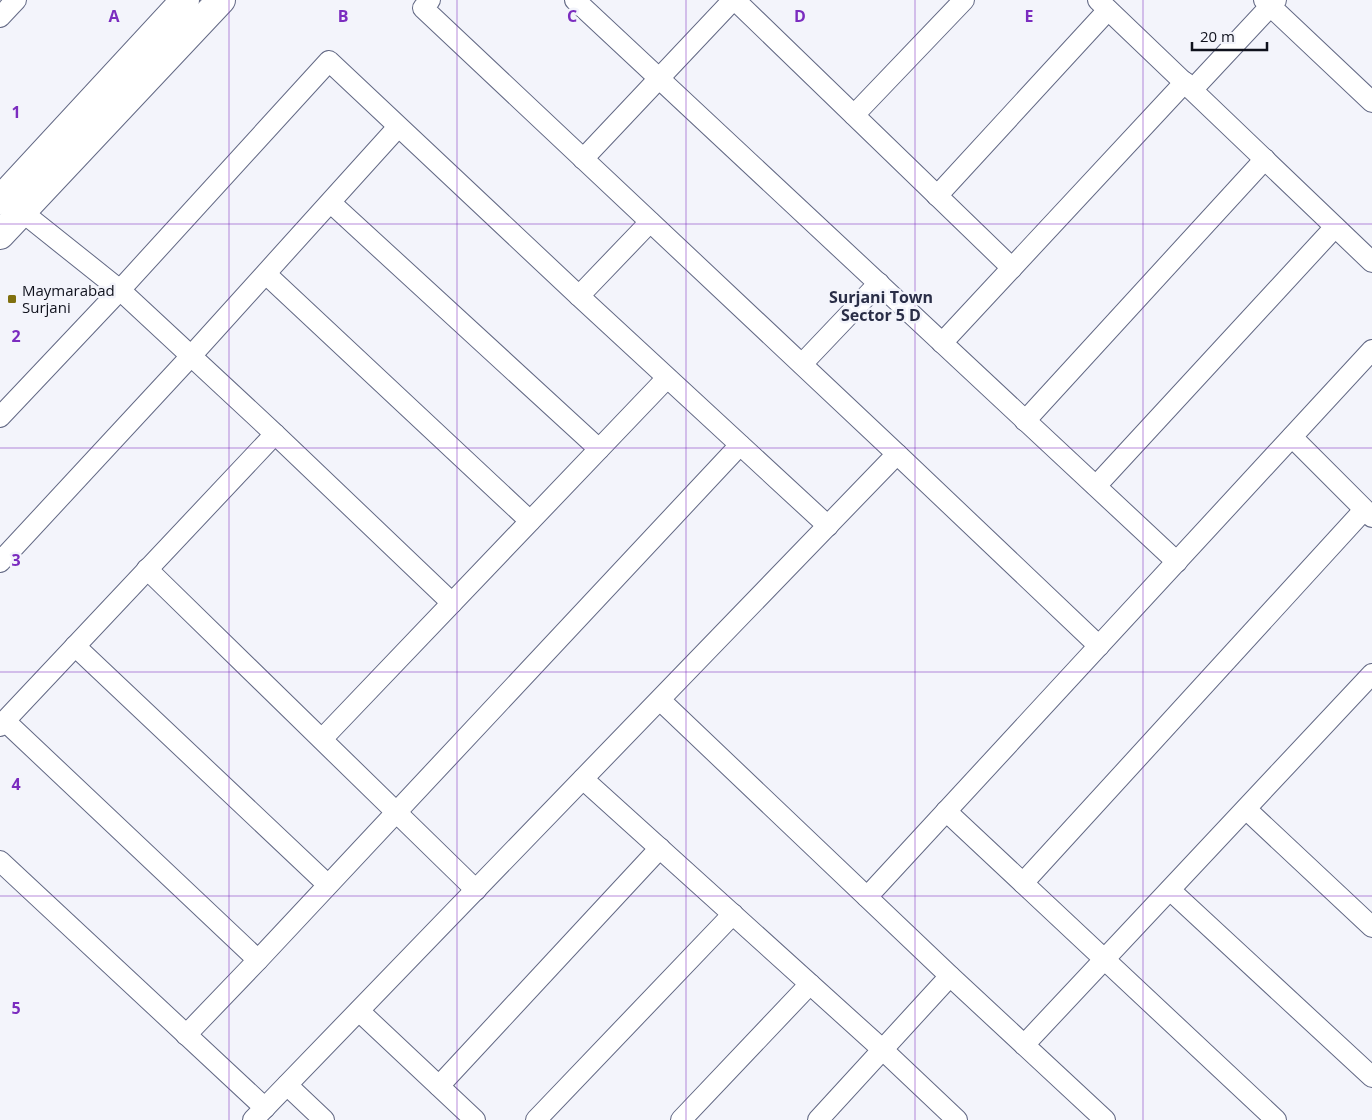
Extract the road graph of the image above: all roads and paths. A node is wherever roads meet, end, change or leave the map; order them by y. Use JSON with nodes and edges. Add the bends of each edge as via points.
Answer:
{"nodes":[{"id":1,"x":16,"y":0,"type":"edge"},
{"id":2,"x":185,"y":0,"type":"edge"},
{"id":3,"x":221,"y":0,"type":"edge"},
{"id":4,"x":734,"y":0,"type":"edge"},
{"id":5,"x":964,"y":0,"type":"edge"},
{"id":6,"x":579,"y":1,"type":"edge"},
{"id":7,"x":1270,"y":2,"type":"edge"},
{"id":8,"x":422,"y":3,"type":"edge"},
{"id":9,"x":1103,"y":5,"type":"edge"},
{"id":10,"x":0,"y":16,"type":"edge"},
{"id":11,"x":659,"y":78,"type":"junction"},
{"id":12,"x":1189,"y":86,"type":"junction"},
{"id":13,"x":1372,"y":102,"type":"edge"},
{"id":14,"x":854,"y":115,"type":"junction"},
{"id":15,"x":398,"y":127,"type":"junction"},
{"id":16,"x":583,"y":159,"type":"junction"},
{"id":17,"x":1265,"y":159,"type":"junction"},
{"id":18,"x":937,"y":196,"type":"junction"},
{"id":19,"x":8,"y":202,"type":"edge"},
{"id":20,"x":331,"y":202,"type":"junction"},
{"id":21,"x":650,"y":222,"type":"junction"},
{"id":22,"x":1335,"y":227,"type":"junction"},
{"id":23,"x":0,"y":235,"type":"edge"},
{"id":24,"x":1372,"y":262,"type":"edge"},
{"id":25,"x":1012,"y":268,"type":"junction"},
{"id":26,"x":266,"y":274,"type":"junction"},
{"id":27,"x":879,"y":284,"type":"junction"},
{"id":28,"x":120,"y":290,"type":"junction"},
{"id":29,"x":579,"y":296,"type":"junction"},
{"id":30,"x":942,"y":343,"type":"junction"},
{"id":31,"x":1372,"y":350,"type":"edge"},
{"id":32,"x":191,"y":356,"type":"junction"},
{"id":33,"x":802,"y":364,"type":"junction"},
{"id":34,"x":667,"y":378,"type":"junction"},
{"id":35,"x":0,"y":417,"type":"edge"},
{"id":36,"x":1025,"y":421,"type":"junction"},
{"id":37,"x":275,"y":434,"type":"junction"},
{"id":38,"x":1292,"y":437,"type":"junction"},
{"id":39,"x":740,"y":445,"type":"junction"},
{"id":40,"x":599,"y":449,"type":"junction"},
{"id":41,"x":898,"y":454,"type":"junction"},
{"id":42,"x":1096,"y":486,"type":"junction"},
{"id":43,"x":1369,"y":513,"type":"edge"},
{"id":44,"x":530,"y":521,"type":"junction"},
{"id":45,"x":828,"y":526,"type":"junction"},
{"id":46,"x":0,"y":562,"type":"edge"},
{"id":47,"x":1176,"y":562,"type":"junction"},
{"id":48,"x":147,"y":569,"type":"junction"},
{"id":49,"x":452,"y":603,"type":"junction"},
{"id":50,"x":75,"y":646,"type":"junction"},
{"id":51,"x":1098,"y":646,"type":"junction"},
{"id":52,"x":1372,"y":674,"type":"edge"},
{"id":53,"x":660,"y":700,"type":"junction"},
{"id":54,"x":3,"y":723,"type":"edge"},
{"id":55,"x":322,"y":739,"type":"junction"},
{"id":56,"x":584,"y":779,"type":"junction"},
{"id":57,"x":1246,"y":809,"type":"junction"},
{"id":58,"x":396,"y":811,"type":"junction"},
{"id":59,"x":946,"y":811,"type":"junction"},
{"id":60,"x":660,"y":848,"type":"junction"},
{"id":61,"x":0,"y":861,"type":"edge"},
{"id":62,"x":1023,"y":883,"type":"junction"},
{"id":63,"x":327,"y":884,"type":"junction"},
{"id":64,"x":476,"y":890,"type":"junction"},
{"id":65,"x":1170,"y":890,"type":"junction"},
{"id":66,"x":867,"y":897,"type":"junction"},
{"id":67,"x":733,"y":914,"type":"junction"},
{"id":68,"x":1372,"y":927,"type":"edge"},
{"id":69,"x":1105,"y":959,"type":"junction"},
{"id":70,"x":258,"y":960,"type":"junction"},
{"id":71,"x":950,"y":976,"type":"junction"},
{"id":72,"x":810,"y":984,"type":"junction"},
{"id":73,"x":359,"y":1010,"type":"junction"},
{"id":74,"x":186,"y":1035,"type":"junction"},
{"id":75,"x":1024,"y":1045,"type":"junction"},
{"id":76,"x":883,"y":1050,"type":"junction"},
{"id":77,"x":1372,"y":1077,"type":"edge"},
{"id":78,"x":287,"y":1085,"type":"junction"},
{"id":79,"x":439,"y":1086,"type":"junction"},
{"id":80,"x":259,"y":1114,"type":"edge"},
{"id":81,"x":324,"y":1120,"type":"edge"},
{"id":82,"x":475,"y":1120,"type":"edge"},
{"id":83,"x":536,"y":1120,"type":"edge"},
{"id":84,"x":681,"y":1120,"type":"edge"},
{"id":85,"x":818,"y":1120,"type":"edge"},
{"id":86,"x":957,"y":1120,"type":"edge"},
{"id":87,"x":1105,"y":1120,"type":"edge"},
{"id":88,"x":1276,"y":1120,"type":"edge"}],
"edges":[{"from":1,"to":10,"type":"street"},
{"from":2,"to":19,"type":"street"},
{"from":3,"to":19,"type":"street"},
{"from":4,"to":11,"type":"street"},
{"from":4,"to":14,"type":"street"},
{"from":5,"to":14,"type":"street"},
{"from":6,"to":11,"type":"street"},
{"from":7,"to":12,"type":"street"},
{"from":7,"to":13,"type":"street"},
{"from":8,"to":16,"type":"street"},
{"from":9,"to":12,"type":"street"},
{"from":9,"to":18,"type":"street"},
{"from":11,"to":16,"type":"street"},
{"from":11,"to":27,"type":"street"},
{"from":12,"to":17,"type":"street"},
{"from":12,"to":25,"type":"street"},
{"from":14,"to":18,"type":"street"},
{"from":15,"to":20,"type":"street"},
{"from":15,"to":28,"type":"street","via":[[329,61]]},
{"from":15,"to":29,"type":"street"},
{"from":16,"to":21,"type":"street"},
{"from":17,"to":22,"type":"street"},
{"from":17,"to":36,"type":"street"},
{"from":18,"to":25,"type":"street"},
{"from":19,"to":23,"type":"street"},
{"from":19,"to":28,"type":"street"},
{"from":20,"to":26,"type":"street"},
{"from":20,"to":40,"type":"street"},
{"from":21,"to":29,"type":"street"},
{"from":21,"to":33,"type":"street"},
{"from":22,"to":24,"type":"street"},
{"from":22,"to":42,"type":"street"},
{"from":25,"to":30,"type":"street"},
{"from":26,"to":32,"type":"street"},
{"from":26,"to":44,"type":"street"},
{"from":27,"to":30,"type":"street"},
{"from":27,"to":33,"type":"street"},
{"from":28,"to":32,"type":"street"},
{"from":28,"to":35,"type":"street"},
{"from":29,"to":34,"type":"street"},
{"from":30,"to":36,"type":"street"},
{"from":31,"to":38,"type":"street"},
{"from":32,"to":37,"type":"street"},
{"from":32,"to":46,"type":"street"},
{"from":33,"to":41,"type":"street"},
{"from":34,"to":39,"type":"street"},
{"from":34,"to":40,"type":"street"},
{"from":36,"to":42,"type":"street"},
{"from":37,"to":48,"type":"street"},
{"from":37,"to":49,"type":"street"},
{"from":38,"to":43,"type":"street"},
{"from":38,"to":47,"type":"street"},
{"from":39,"to":45,"type":"street"},
{"from":39,"to":58,"type":"street"},
{"from":40,"to":44,"type":"street"},
{"from":41,"to":45,"type":"street"},
{"from":41,"to":51,"type":"street"},
{"from":42,"to":47,"type":"street"},
{"from":43,"to":62,"type":"street"},
{"from":44,"to":49,"type":"street"},
{"from":45,"to":53,"type":"street"},
{"from":47,"to":51,"type":"street"},
{"from":48,"to":50,"type":"street"},
{"from":48,"to":55,"type":"street"},
{"from":49,"to":55,"type":"street"},
{"from":50,"to":54,"type":"street"},
{"from":50,"to":63,"type":"street"},
{"from":51,"to":59,"type":"street"},
{"from":52,"to":57,"type":"street"},
{"from":53,"to":56,"type":"street"},
{"from":53,"to":66,"type":"street"},
{"from":54,"to":70,"type":"street"},
{"from":55,"to":58,"type":"street"},
{"from":56,"to":60,"type":"street"},
{"from":56,"to":64,"type":"street"},
{"from":57,"to":65,"type":"street"},
{"from":57,"to":68,"type":"street"},
{"from":58,"to":63,"type":"street"},
{"from":58,"to":64,"type":"street"},
{"from":59,"to":62,"type":"street"},
{"from":59,"to":66,"type":"street"},
{"from":60,"to":67,"type":"street"},
{"from":60,"to":79,"type":"street"},
{"from":61,"to":74,"type":"street"},
{"from":62,"to":69,"type":"street"},
{"from":63,"to":70,"type":"street"},
{"from":64,"to":73,"type":"street"},
{"from":65,"to":69,"type":"street"},
{"from":65,"to":77,"type":"street"},
{"from":66,"to":71,"type":"street"},
{"from":67,"to":72,"type":"street"},
{"from":67,"to":83,"type":"street"},
{"from":69,"to":75,"type":"street"},
{"from":69,"to":88,"type":"street"},
{"from":70,"to":74,"type":"street"},
{"from":71,"to":75,"type":"street"},
{"from":71,"to":76,"type":"street"},
{"from":72,"to":76,"type":"street"},
{"from":72,"to":84,"type":"street"},
{"from":73,"to":78,"type":"street"},
{"from":73,"to":79,"type":"street"},
{"from":74,"to":80,"type":"street"},
{"from":75,"to":87,"type":"street"},
{"from":76,"to":85,"type":"street"},
{"from":76,"to":86,"type":"street"},
{"from":78,"to":80,"type":"street"},
{"from":78,"to":81,"type":"street"},
{"from":79,"to":82,"type":"street"}]}
